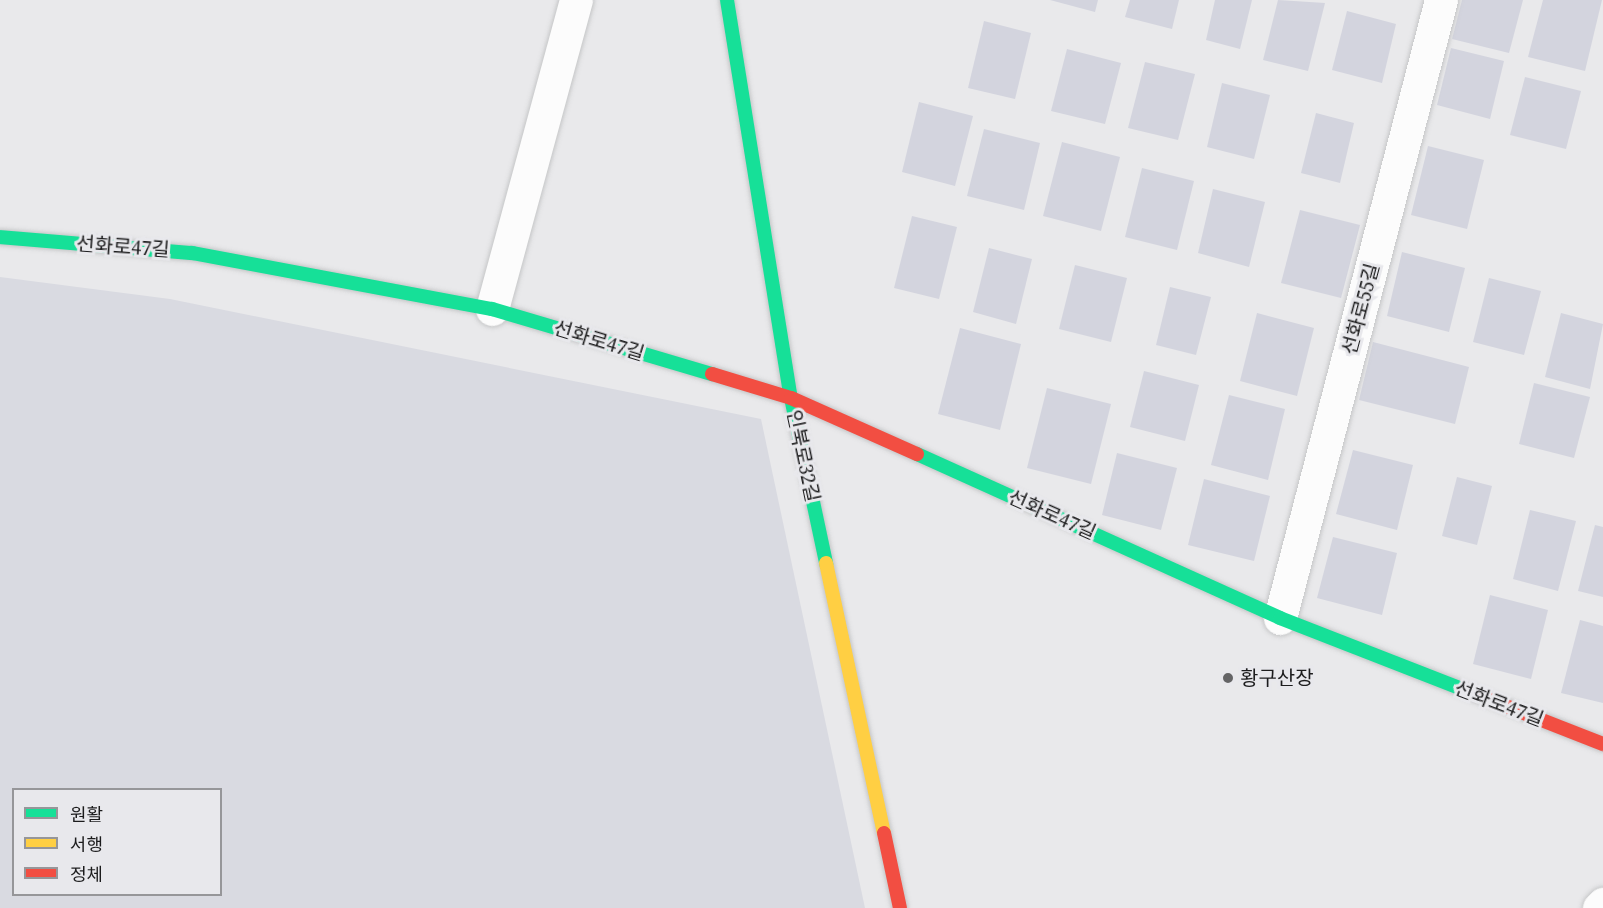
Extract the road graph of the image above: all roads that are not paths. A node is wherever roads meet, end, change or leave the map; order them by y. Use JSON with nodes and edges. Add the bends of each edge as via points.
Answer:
{"nodes":[{"id":1,"x":576,"y":0,"type":"edge"},
{"id":2,"x":728,"y":0,"type":"edge"},
{"id":3,"x":1441,"y":0,"type":"edge"},
{"id":4,"x":0,"y":237,"type":"edge"},
{"id":5,"x":492,"y":309,"type":"junction"},
{"id":6,"x":791,"y":398,"type":"junction"},
{"id":7,"x":1280,"y":618,"type":"junction"},
{"id":8,"x":1603,"y":744,"type":"edge"},
{"id":9,"x":1603,"y":904,"type":"edge"},
{"id":10,"x":900,"y":908,"type":"edge"},
{"id":11,"x":1599,"y":908,"type":"edge"}],
"edges":[{"from":1,"to":5,"type":"street"},
{"from":2,"to":6,"type":"street","name":"인북로32길"},
{"from":3,"to":7,"type":"street","name":"선화로55길"},
{"from":4,"to":5,"type":"street","name":"선화로47길","via":[[192,253]]},
{"from":5,"to":6,"type":"street","name":"선화로47길"},
{"from":6,"to":7,"type":"street","name":"선화로47길"},
{"from":6,"to":10,"type":"street","name":"인북로32길"},
{"from":7,"to":8,"type":"street","name":"선화로47길"},
{"from":9,"to":11,"type":"street"}]}
